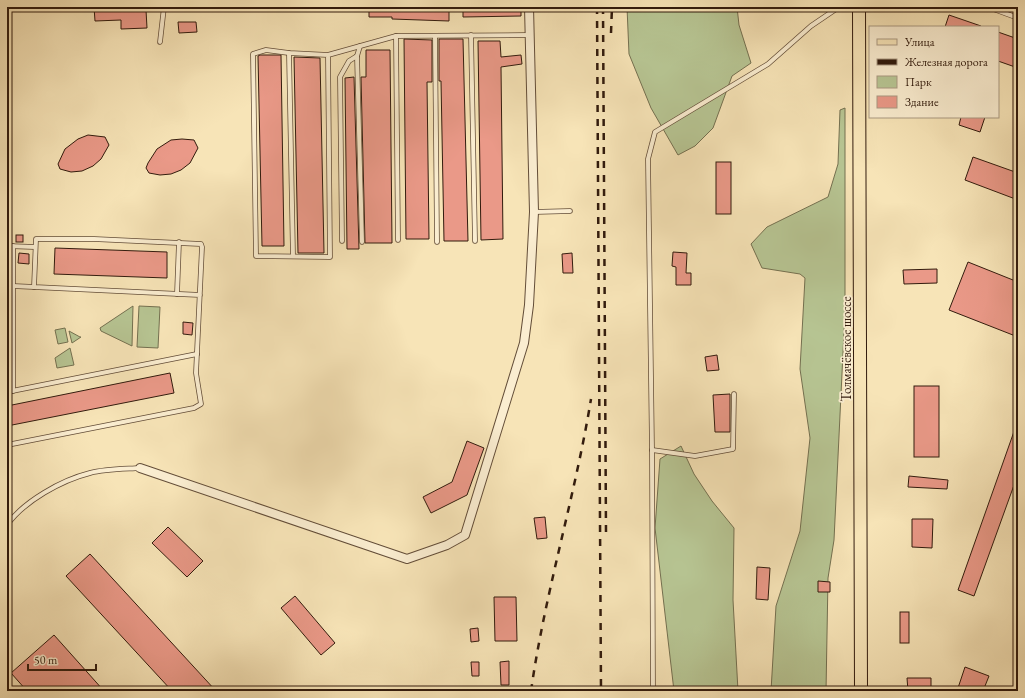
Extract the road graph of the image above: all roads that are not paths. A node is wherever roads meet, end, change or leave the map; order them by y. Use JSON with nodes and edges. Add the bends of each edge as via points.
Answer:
{"nodes":[{"id":1,"x":164,"y":7,"type":"edge"},
{"id":2,"x":529,"y":7,"type":"edge"},
{"id":3,"x":839,"y":7,"type":"edge"},
{"id":4,"x":859,"y":7,"type":"edge"},
{"id":5,"x":988,"y":7,"type":"edge"},
{"id":6,"x":1018,"y":18,"type":"edge"},
{"id":7,"x":471,"y":35,"type":"junction"},
{"id":8,"x":530,"y":35,"type":"junction"},
{"id":9,"x":396,"y":36,"type":"junction"},
{"id":10,"x":435,"y":36,"type":"junction"},
{"id":11,"x":160,"y":42,"type":"dead end"},
{"id":12,"x":360,"y":46,"type":"junction"},
{"id":13,"x":289,"y":53,"type":"junction"},
{"id":14,"x":328,"y":55,"type":"junction"},
{"id":15,"x":357,"y":56,"type":"junction"},
{"id":16,"x":570,"y":211,"type":"dead end"},
{"id":17,"x":534,"y":212,"type":"junction"},
{"id":18,"x":398,"y":240,"type":"dead end"},
{"id":19,"x":342,"y":241,"type":"dead end"},
{"id":20,"x":475,"y":241,"type":"dead end"},
{"id":21,"x":179,"y":242,"type":"junction"},
{"id":22,"x":362,"y":242,"type":"dead end"},
{"id":23,"x":437,"y":242,"type":"dead end"},
{"id":24,"x":7,"y":246,"type":"edge"},
{"id":25,"x":13,"y":246,"type":"junction"},
{"id":26,"x":35,"y":247,"type":"junction"},
{"id":27,"x":293,"y":256,"type":"junction"},
{"id":28,"x":13,"y":286,"type":"junction"},
{"id":29,"x":34,"y":287,"type":"junction"},
{"id":30,"x":177,"y":294,"type":"junction"},
{"id":31,"x":200,"y":295,"type":"junction"},
{"id":32,"x":197,"y":354,"type":"junction"},
{"id":33,"x":13,"y":391,"type":"junction"},
{"id":34,"x":7,"y":392,"type":"edge"},
{"id":35,"x":734,"y":394,"type":"dead end"},
{"id":36,"x":7,"y":445,"type":"edge"},
{"id":37,"x":652,"y":450,"type":"junction"},
{"id":38,"x":140,"y":468,"type":"joint"},
{"id":39,"x":7,"y":525,"type":"edge"},
{"id":40,"x":653,"y":691,"type":"edge"},
{"id":41,"x":861,"y":691,"type":"edge"}],
"edges":[{"from":1,"to":11,"type":"lane"},
{"from":2,"to":8,"type":"street"},
{"from":3,"to":37,"type":"lane","via":[[811,26],[768,64],[655,132],[648,159]]},
{"from":4,"to":41,"type":"main road","name":"Толмачёвское шоссе"},
{"from":5,"to":6,"type":"lane"},
{"from":7,"to":8,"type":"lane"},
{"from":7,"to":10,"type":"lane"},
{"from":7,"to":20,"type":"lane"},
{"from":8,"to":17,"type":"street"},
{"from":9,"to":10,"type":"lane"},
{"from":9,"to":12,"type":"lane"},
{"from":9,"to":18,"type":"lane"},
{"from":10,"to":23,"type":"lane"},
{"from":12,"to":14,"type":"lane"},
{"from":12,"to":15,"type":"lane"},
{"from":13,"to":14,"type":"lane"},
{"from":13,"to":27,"type":"lane"},
{"from":13,"to":27,"type":"lane","via":[[266,50],[253,54],[256,256]]},
{"from":14,"to":27,"type":"lane","via":[[330,257]]},
{"from":15,"to":19,"type":"lane","via":[[349,61],[340,77]]},
{"from":15,"to":22,"type":"lane"},
{"from":16,"to":17,"type":"lane"},
{"from":17,"to":38,"type":"street","via":[[529,305],[524,342],[465,535],[447,545],[407,559]]},
{"from":21,"to":26,"type":"lane","via":[[38,238]]},
{"from":21,"to":30,"type":"lane"},
{"from":21,"to":31,"type":"lane","via":[[201,244]]},
{"from":24,"to":25,"type":"lane"},
{"from":25,"to":26,"type":"lane"},
{"from":25,"to":28,"type":"lane"},
{"from":26,"to":29,"type":"lane"},
{"from":28,"to":29,"type":"lane"},
{"from":28,"to":33,"type":"lane"},
{"from":29,"to":30,"type":"lane"},
{"from":30,"to":31,"type":"lane"},
{"from":31,"to":32,"type":"lane"},
{"from":32,"to":33,"type":"lane"},
{"from":32,"to":36,"type":"lane","via":[[196,373],[201,404],[194,408]]},
{"from":33,"to":34,"type":"lane"},
{"from":35,"to":37,"type":"lane","via":[[733,449],[695,456]]},
{"from":37,"to":40,"type":"lane"},
{"from":38,"to":39,"type":"lane","via":[[91,472],[56,486],[32,501]]}]}
